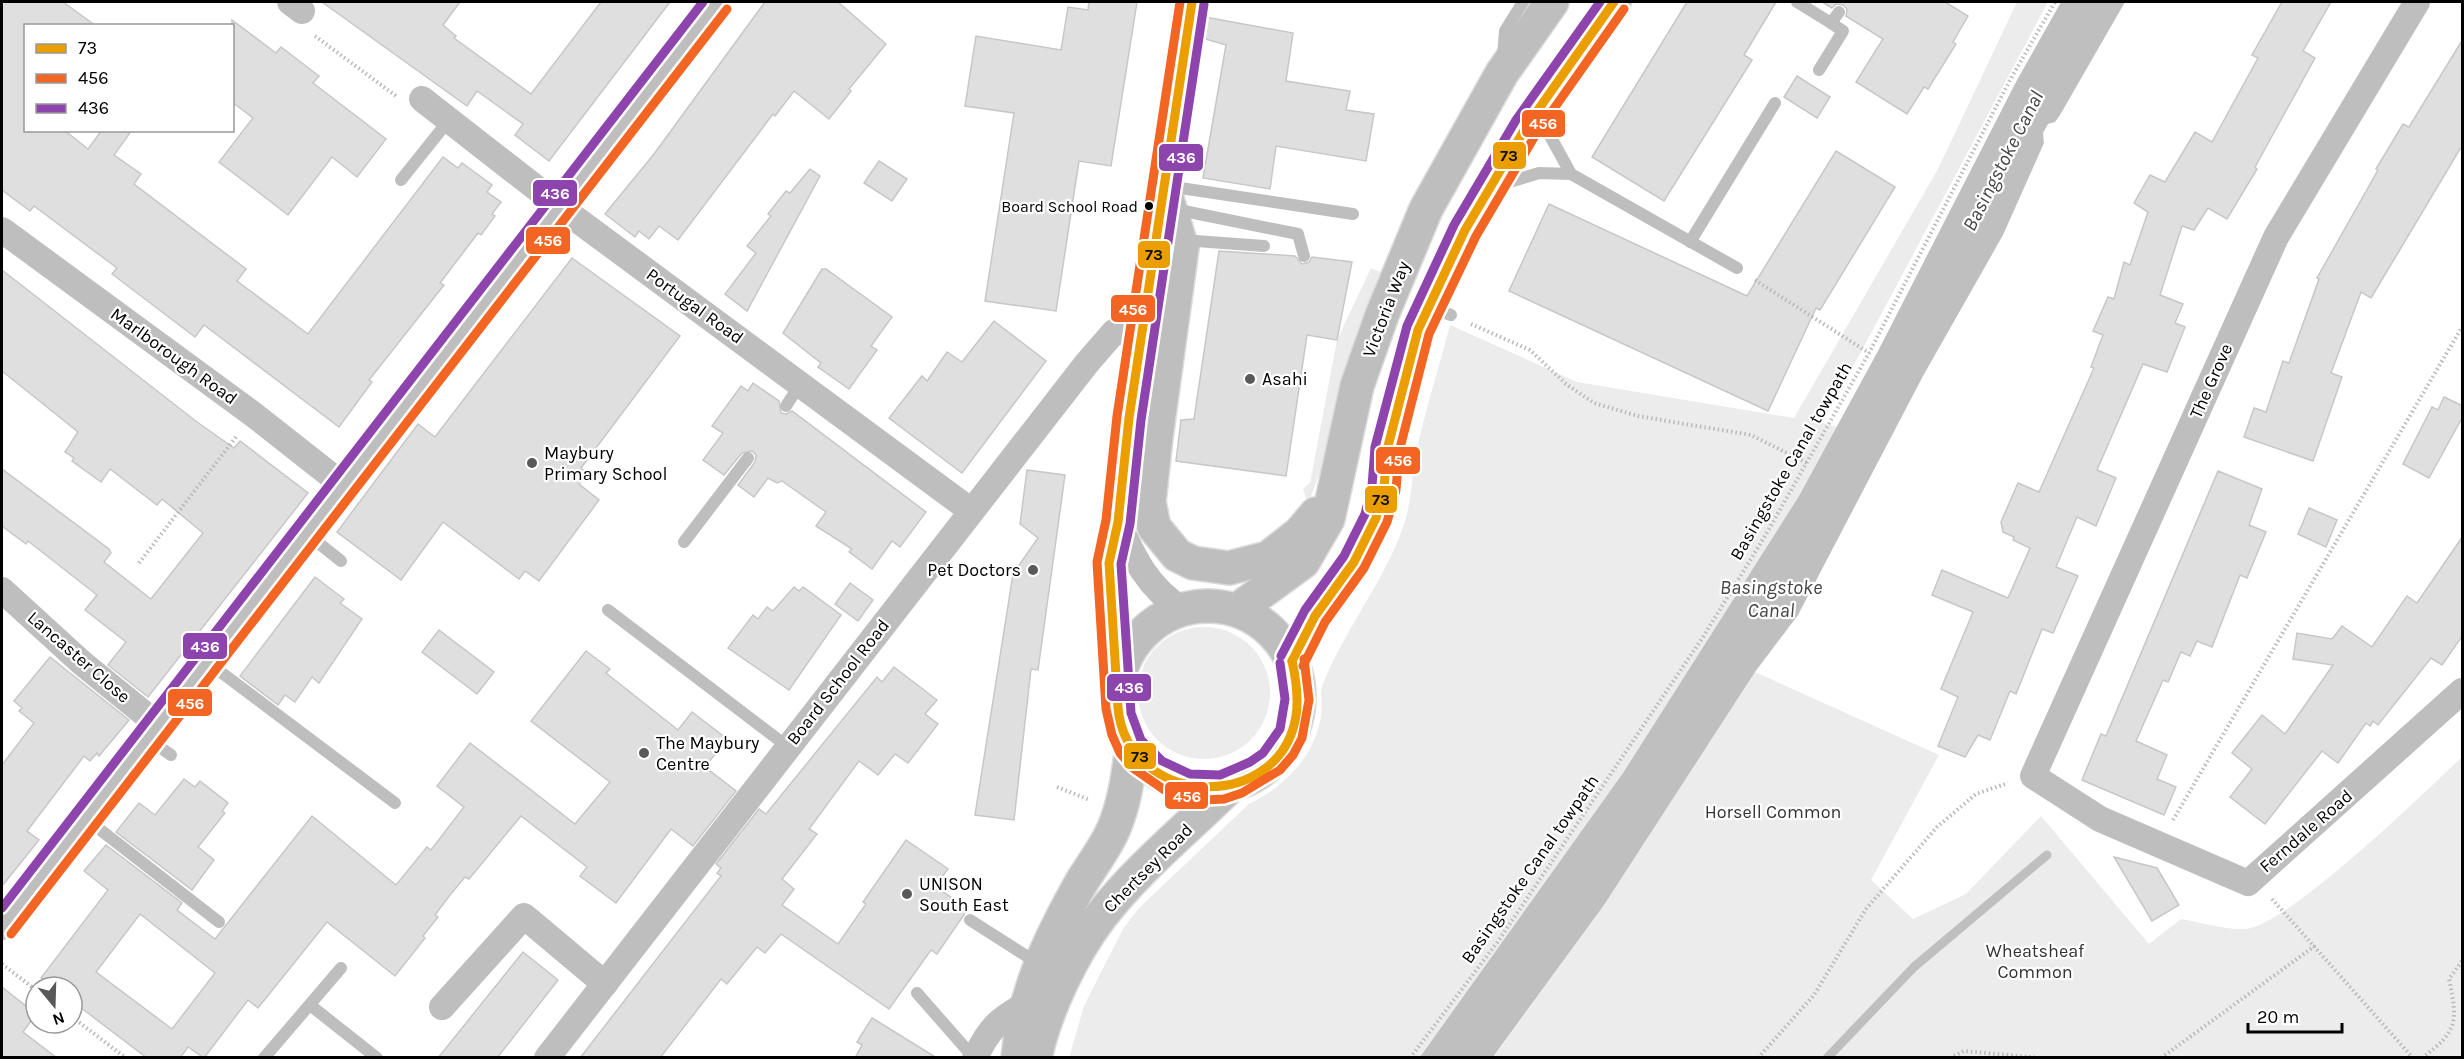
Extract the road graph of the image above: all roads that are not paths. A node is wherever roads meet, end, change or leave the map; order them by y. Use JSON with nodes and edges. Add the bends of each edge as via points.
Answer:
{"nodes":[{"id":1,"x":718,"y":2,"type":"edge"},
{"id":2,"x":1192,"y":2,"type":"edge"},
{"id":3,"x":1523,"y":2,"type":"edge"},
{"id":4,"x":1552,"y":2,"type":"edge"},
{"id":5,"x":1614,"y":2,"type":"edge"},
{"id":6,"x":1797,"y":2,"type":"edge"},
{"id":7,"x":2417,"y":2,"type":"edge"},
{"id":8,"x":1839,"y":12,"type":"dead end"},
{"id":9,"x":1832,"y":23,"type":"junction"},
{"id":10,"x":1819,"y":70,"type":"dead end"},
{"id":11,"x":1502,"y":73,"type":"junction"},
{"id":12,"x":414,"y":101,"type":"road end"},
{"id":13,"x":1774,"y":103,"type":"dead end"},
{"id":14,"x":1542,"y":105,"type":"junction"},
{"id":15,"x":449,"y":120,"type":"junction"},
{"id":16,"x":1571,"y":174,"type":"junction"},
{"id":17,"x":401,"y":180,"type":"dead end"},
{"id":18,"x":1490,"y":188,"type":"junction"},
{"id":19,"x":1167,"y":197,"type":"junction"},
{"id":20,"x":561,"y":207,"type":"junction"},
{"id":21,"x":1353,"y":214,"type":"dead end"},
{"id":22,"x":2,"y":230,"type":"edge"},
{"id":23,"x":1690,"y":242,"type":"junction"},
{"id":24,"x":1263,"y":246,"type":"dead end"},
{"id":25,"x":1182,"y":248,"type":"junction"},
{"id":26,"x":1304,"y":256,"type":"dead end"},
{"id":27,"x":1737,"y":268,"type":"road end"},
{"id":28,"x":1143,"y":332,"type":"junction"},
{"id":29,"x":801,"y":383,"type":"junction"},
{"id":30,"x":786,"y":406,"type":"dead end"},
{"id":31,"x":748,"y":458,"type":"dead end"},
{"id":32,"x":343,"y":485,"type":"junction"},
{"id":33,"x":1332,"y":494,"type":"junction"},
{"id":34,"x":970,"y":510,"type":"junction"},
{"id":35,"x":1118,"y":523,"type":"junction"},
{"id":36,"x":306,"y":533,"type":"junction"},
{"id":37,"x":684,"y":542,"type":"dead end"},
{"id":38,"x":340,"y":561,"type":"dead end"},
{"id":39,"x":2,"y":591,"type":"edge"},
{"id":40,"x":1182,"y":609,"type":"junction"},
{"id":41,"x":608,"y":610,"type":"dead end"},
{"id":42,"x":1237,"y":610,"type":"junction"},
{"id":43,"x":206,"y":661,"type":"junction"},
{"id":44,"x":1292,"y":661,"type":"junction"},
{"id":45,"x":1118,"y":675,"type":"junction"},
{"id":46,"x":2463,"y":691,"type":"edge"},
{"id":47,"x":152,"y":731,"type":"junction"},
{"id":48,"x":788,"y":747,"type":"junction"},
{"id":49,"x":1132,"y":748,"type":"junction"},
{"id":50,"x":171,"y":755,"type":"dead end"},
{"id":51,"x":2036,"y":779,"type":"joint"},
{"id":52,"x":1231,"y":785,"type":"junction"},
{"id":53,"x":395,"y":803,"type":"dead end"},
{"id":54,"x":85,"y":818,"type":"junction"},
{"id":55,"x":970,"y":920,"type":"dead end"},
{"id":56,"x":219,"y":922,"type":"dead end"},
{"id":57,"x":2,"y":927,"type":"edge"},
{"id":58,"x":1039,"y":964,"type":"junction"},
{"id":59,"x":341,"y":968,"type":"dead end"},
{"id":60,"x":605,"y":984,"type":"junction"},
{"id":61,"x":917,"y":993,"type":"dead end"},
{"id":62,"x":1027,"y":1004,"type":"junction"},
{"id":63,"x":310,"y":1005,"type":"junction"},
{"id":64,"x":442,"y":1008,"type":"dead end"},
{"id":65,"x":1027,"y":1050,"type":"edge"},
{"id":66,"x":264,"y":1058,"type":"edge"},
{"id":67,"x":377,"y":1058,"type":"edge"},
{"id":68,"x":547,"y":1058,"type":"edge"},
{"id":69,"x":975,"y":1058,"type":"edge"}],
"edges":[{"from":1,"to":20,"type":"street"},
{"from":2,"to":19,"type":"street"},
{"from":3,"to":11,"type":"lane","via":[[1505,31]]},
{"from":4,"to":11,"type":"main road","name":"Victoria Way"},
{"from":5,"to":14,"type":"main road","name":"Victoria Way"},
{"from":6,"to":9,"type":"lane"},
{"from":7,"to":51,"type":"street","name":"The Grove","via":[[2276,237]]},
{"from":8,"to":9,"type":"lane"},
{"from":9,"to":10,"type":"lane","via":[[1843,31]]},
{"from":11,"to":33,"type":"main road","name":"Victoria Way","via":[[1426,209],[1382,315],[1358,386]]},
{"from":12,"to":15,"type":"street","name":"Portugal Road"},
{"from":13,"to":23,"type":"lane"},
{"from":14,"to":16,"type":"lane","via":[[1549,134]]},
{"from":14,"to":18,"type":"main road","name":"Victoria Way"},
{"from":15,"to":17,"type":"lane"},
{"from":15,"to":20,"type":"street","name":"Portugal Road"},
{"from":16,"to":18,"type":"lane","via":[[1539,173]]},
{"from":16,"to":23,"type":"lane"},
{"from":18,"to":44,"type":"main road","name":"Victoria Way","via":[[1465,230],[1440,311],[1418,330],[1387,450],[1384,488],[1376,518],[1354,562],[1315,616]]},
{"from":19,"to":21,"type":"lane"},
{"from":19,"to":25,"type":"main road"},
{"from":19,"to":26,"type":"lane","via":[[1298,234]]},
{"from":19,"to":28,"type":"street"},
{"from":20,"to":29,"type":"street","name":"Portugal Road"},
{"from":20,"to":32,"type":"street"},
{"from":22,"to":32,"type":"street","name":"Marlborough Road"},
{"from":23,"to":27,"type":"lane"},
{"from":24,"to":25,"type":"lane","via":[[1196,241]]},
{"from":25,"to":33,"type":"main road","via":[[1155,437],[1149,502],[1154,527],[1177,555],[1193,563],[1230,568],[1248,565],[1268,558],[1300,534]]},
{"from":28,"to":34,"type":"street","name":"Board School Road","via":[[1114,332]]},
{"from":28,"to":35,"type":"street"},
{"from":29,"to":30,"type":"lane"},
{"from":29,"to":34,"type":"street","name":"Portugal Road"},
{"from":31,"to":37,"type":"lane"},
{"from":32,"to":36,"type":"street"},
{"from":33,"to":42,"type":"main road","name":"Victoria Way","via":[[1328,519],[1303,562]]},
{"from":34,"to":48,"type":"street","name":"Board School Road"},
{"from":35,"to":40,"type":"street","via":[[1147,580],[1164,598]]},
{"from":35,"to":45,"type":"street","via":[[1109,559],[1109,602]]},
{"from":36,"to":38,"type":"lane"},
{"from":36,"to":43,"type":"street"},
{"from":39,"to":47,"type":"street","name":"Lancaster Close"},
{"from":40,"to":42,"type":"main road","via":[[1210,605]]},
{"from":40,"to":45,"type":"main road","via":[[1141,633]]},
{"from":41,"to":48,"type":"lane"},
{"from":42,"to":44,"type":"main road","via":[[1260,621],[1279,639]]},
{"from":43,"to":47,"type":"street"},
{"from":43,"to":53,"type":"lane"},
{"from":44,"to":52,"type":"main road","via":[[1299,686],[1298,712],[1290,737],[1275,758],[1255,775]]},
{"from":45,"to":49,"type":"main road","via":[[1116,705]]},
{"from":46,"to":51,"type":"street","name":"Ferndale Road","via":[[2248,883],[2100,819]]},
{"from":47,"to":50,"type":"lane"},
{"from":47,"to":54,"type":"street"},
{"from":48,"to":60,"type":"street","name":"Board School Road"},
{"from":49,"to":52,"type":"main road","via":[[1156,773],[1180,784],[1205,789]]},
{"from":49,"to":58,"type":"main road","name":"Chertsey Road","via":[[1126,789],[1113,830]]},
{"from":52,"to":65,"type":"main road","name":"Chertsey Road","via":[[1100,917]]},
{"from":54,"to":56,"type":"lane"},
{"from":54,"to":57,"type":"street"},
{"from":55,"to":58,"type":"lane"},
{"from":58,"to":62,"type":"main road","name":"Chertsey Road"},
{"from":59,"to":63,"type":"lane"},
{"from":60,"to":64,"type":"street","via":[[524,916]]},
{"from":60,"to":68,"type":"street","name":"Board School Road"},
{"from":61,"to":69,"type":"lane"},
{"from":62,"to":65,"type":"main road","name":"Chertsey Road"},
{"from":62,"to":69,"type":"street","via":[[999,1020]]},
{"from":63,"to":66,"type":"lane"},
{"from":63,"to":67,"type":"lane"},
{"from":65,"to":69,"type":"street","via":[[1000,1047]]}]}
